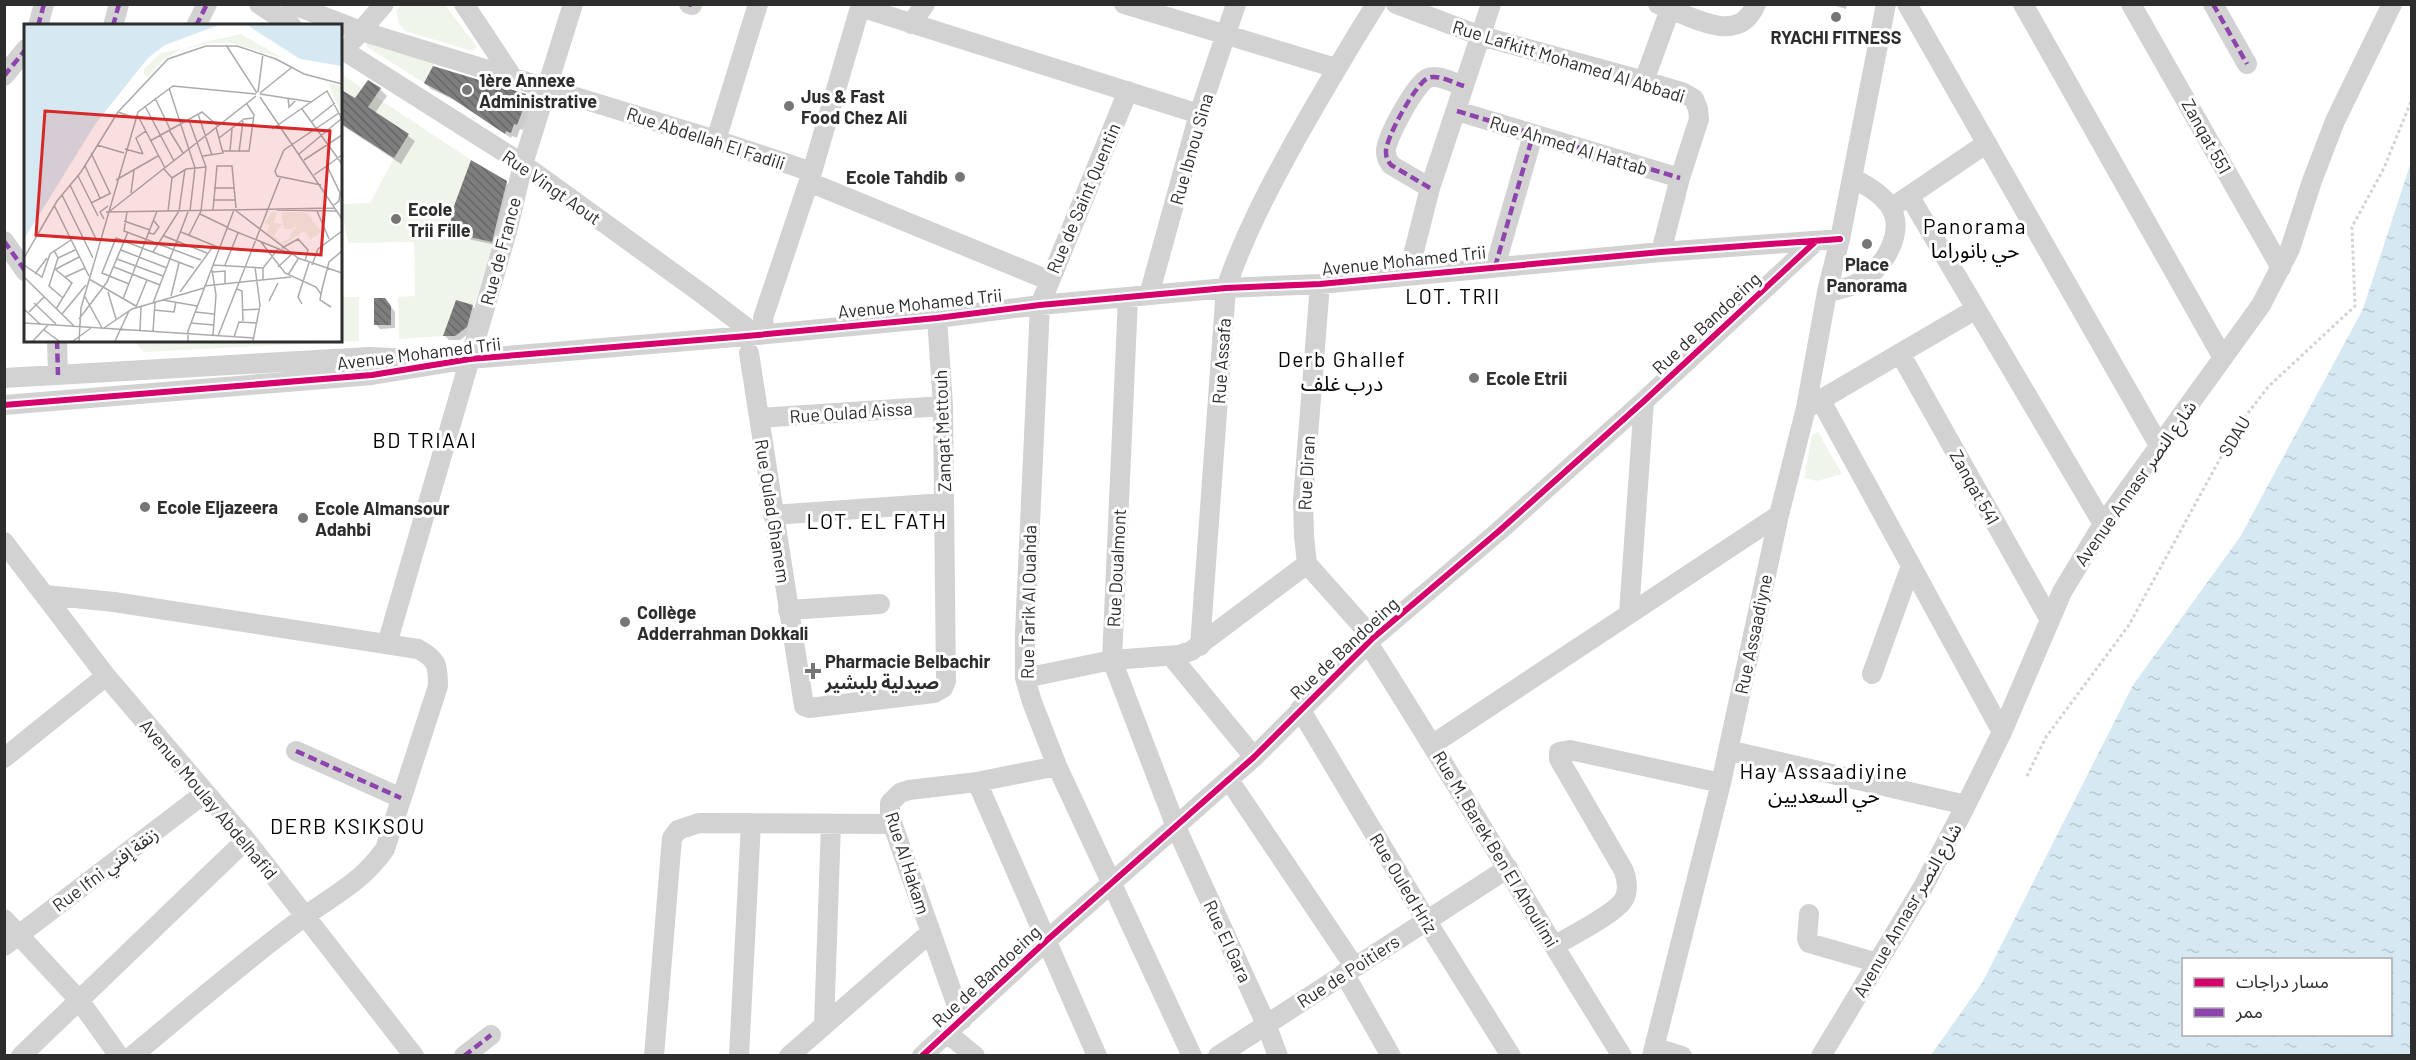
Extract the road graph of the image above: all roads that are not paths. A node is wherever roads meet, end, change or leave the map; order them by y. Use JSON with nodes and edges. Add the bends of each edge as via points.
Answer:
{"nodes":[{"id":1,"x":44,"y":4,"type":"edge"},
{"id":2,"x":119,"y":4,"type":"edge"},
{"id":3,"x":207,"y":4,"type":"edge"},
{"id":4,"x":259,"y":4,"type":"edge"},
{"id":5,"x":291,"y":4,"type":"edge"},
{"id":6,"x":384,"y":4,"type":"edge"},
{"id":7,"x":464,"y":4,"type":"edge"},
{"id":8,"x":573,"y":4,"type":"edge"},
{"id":9,"x":758,"y":4,"type":"edge"},
{"id":10,"x":925,"y":4,"type":"edge"},
{"id":11,"x":1124,"y":4,"type":"edge"},
{"id":12,"x":1236,"y":4,"type":"edge"},
{"id":13,"x":1376,"y":4,"type":"edge"},
{"id":14,"x":1396,"y":4,"type":"edge"},
{"id":15,"x":1491,"y":4,"type":"edge"},
{"id":16,"x":1756,"y":4,"type":"edge"},
{"id":17,"x":1886,"y":4,"type":"edge"},
{"id":18,"x":1907,"y":4,"type":"edge"},
{"id":19,"x":2023,"y":4,"type":"edge"},
{"id":20,"x":2130,"y":4,"type":"edge"},
{"id":21,"x":2213,"y":4,"type":"edge"},
{"id":22,"x":2392,"y":4,"type":"edge"},
{"id":23,"x":860,"y":6,"type":"edge"},
{"id":24,"x":1667,"y":6,"type":"edge"},
{"id":25,"x":39,"y":24,"type":"edge"},
{"id":26,"x":114,"y":24,"type":"edge"},
{"id":27,"x":197,"y":24,"type":"edge"},
{"id":28,"x":289,"y":24,"type":"edge"},
{"id":29,"x":911,"y":24,"type":"junction"},
{"id":30,"x":361,"y":31,"type":"junction"},
{"id":31,"x":1227,"y":34,"type":"junction"},
{"id":32,"x":1481,"y":36,"type":"junction"},
{"id":33,"x":343,"y":49,"type":"edge"},
{"id":34,"x":24,"y":51,"type":"edge"},
{"id":35,"x":2247,"y":64,"type":"dead end"},
{"id":36,"x":1336,"y":68,"type":"junction"},
{"id":37,"x":4,"y":76,"type":"edge"},
{"id":38,"x":513,"y":78,"type":"junction"},
{"id":39,"x":1644,"y":81,"type":"junction"},
{"id":40,"x":1464,"y":86,"type":"junction"},
{"id":41,"x":547,"y":87,"type":"junction"},
{"id":42,"x":1128,"y":91,"type":"junction"},
{"id":43,"x":1457,"y":111,"type":"junction"},
{"id":44,"x":1199,"y":114,"type":"junction"},
{"id":45,"x":1533,"y":135,"type":"junction"},
{"id":46,"x":716,"y":140,"type":"junction"},
{"id":47,"x":1987,"y":143,"type":"junction"},
{"id":48,"x":523,"y":165,"type":"junction"},
{"id":49,"x":810,"y":177,"type":"junction"},
{"id":50,"x":1680,"y":178,"type":"junction"},
{"id":51,"x":1852,"y":178,"type":"junction"},
{"id":52,"x":1430,"y":188,"type":"junction"},
{"id":53,"x":1910,"y":197,"type":"junction"},
{"id":54,"x":1891,"y":207,"type":"junction"},
{"id":55,"x":1840,"y":238,"type":"junction"},
{"id":56,"x":4,"y":241,"type":"edge"},
{"id":57,"x":1816,"y":241,"type":"junction"},
{"id":58,"x":1661,"y":252,"type":"junction"},
{"id":59,"x":1495,"y":267,"type":"junction"},
{"id":60,"x":2281,"y":268,"type":"junction"},
{"id":61,"x":24,"y":269,"type":"edge"},
{"id":62,"x":1408,"y":275,"type":"junction"},
{"id":63,"x":1048,"y":280,"type":"junction"},
{"id":64,"x":1320,"y":284,"type":"junction"},
{"id":65,"x":1226,"y":288,"type":"junction"},
{"id":66,"x":1827,"y":292,"type":"junction"},
{"id":67,"x":1149,"y":295,"type":"junction"},
{"id":68,"x":1128,"y":298,"type":"junction"},
{"id":69,"x":1040,"y":305,"type":"junction"},
{"id":70,"x":1976,"y":309,"type":"junction"},
{"id":71,"x":937,"y":318,"type":"junction"},
{"id":72,"x":757,"y":341,"type":"junction"},
{"id":73,"x":57,"y":342,"type":"edge"},
{"id":74,"x":1900,"y":355,"type":"junction"},
{"id":75,"x":2223,"y":358,"type":"junction"},
{"id":76,"x":466,"y":360,"type":"junction"},
{"id":77,"x":119,"y":372,"type":"junction"},
{"id":78,"x":58,"y":375,"type":"junction"},
{"id":79,"x":4,"y":378,"type":"edge"},
{"id":80,"x":119,"y":397,"type":"junction"},
{"id":81,"x":1644,"y":401,"type":"junction"},
{"id":82,"x":1813,"y":404,"type":"junction"},
{"id":83,"x":4,"y":405,"type":"edge"},
{"id":84,"x":943,"y":406,"type":"junction"},
{"id":85,"x":759,"y":418,"type":"junction"},
{"id":86,"x":2160,"y":447,"type":"junction"},
{"id":87,"x":944,"y":504,"type":"junction"},
{"id":88,"x":1779,"y":514,"type":"junction"},
{"id":89,"x":773,"y":515,"type":"junction"},
{"id":90,"x":2103,"y":524,"type":"junction"},
{"id":91,"x":4,"y":542,"type":"edge"},
{"id":92,"x":1307,"y":564,"type":"junction"},
{"id":93,"x":1911,"y":566,"type":"junction"},
{"id":94,"x":45,"y":595,"type":"junction"},
{"id":95,"x":880,"y":604,"type":"dead end"},
{"id":96,"x":788,"y":610,"type":"junction"},
{"id":97,"x":1629,"y":613,"type":"junction"},
{"id":98,"x":2050,"y":620,"type":"junction"},
{"id":99,"x":1370,"y":640,"type":"junction"},
{"id":100,"x":387,"y":644,"type":"junction"},
{"id":101,"x":1200,"y":646,"type":"junction"},
{"id":102,"x":1171,"y":656,"type":"junction"},
{"id":103,"x":1112,"y":660,"type":"junction"},
{"id":104,"x":1872,"y":675,"type":"dead end"},
{"id":105,"x":106,"y":676,"type":"junction"},
{"id":106,"x":1025,"y":678,"type":"junction"},
{"id":107,"x":943,"y":688,"type":"joint"},
{"id":108,"x":1300,"y":709,"type":"junction"},
{"id":109,"x":2002,"y":732,"type":"junction"},
{"id":110,"x":1433,"y":744,"type":"junction"},
{"id":111,"x":1728,"y":750,"type":"junction"},
{"id":112,"x":296,"y":751,"type":"dead end"},
{"id":113,"x":1254,"y":757,"type":"junction"},
{"id":114,"x":4,"y":758,"type":"edge"},
{"id":115,"x":1058,"y":766,"type":"junction"},
{"id":116,"x":1229,"y":780,"type":"junction"},
{"id":117,"x":977,"y":782,"type":"junction"},
{"id":118,"x":1721,"y":783,"type":"junction"},
{"id":119,"x":205,"y":793,"type":"junction"},
{"id":120,"x":401,"y":798,"type":"junction"},
{"id":121,"x":1966,"y":805,"type":"junction"},
{"id":122,"x":751,"y":824,"type":"junction"},
{"id":123,"x":831,"y":824,"type":"junction"},
{"id":124,"x":892,"y":824,"type":"junction"},
{"id":125,"x":1176,"y":827,"type":"junction"},
{"id":126,"x":246,"y":840,"type":"junction"},
{"id":127,"x":1508,"y":868,"type":"junction"},
{"id":128,"x":1112,"y":882,"type":"junction"},
{"id":129,"x":1809,"y":914,"type":"dead end"},
{"id":130,"x":305,"y":916,"type":"junction"},
{"id":131,"x":4,"y":919,"type":"edge"},
{"id":132,"x":1426,"y":920,"type":"junction"},
{"id":133,"x":931,"y":932,"type":"junction"},
{"id":134,"x":12,"y":940,"type":"edge"},
{"id":135,"x":1046,"y":941,"type":"junction"},
{"id":136,"x":1554,"y":946,"type":"junction"},
{"id":137,"x":1878,"y":963,"type":"junction"},
{"id":138,"x":1349,"y":970,"type":"junction"},
{"id":139,"x":79,"y":1000,"type":"junction"},
{"id":140,"x":962,"y":1020,"type":"junction"},
{"id":141,"x":1266,"y":1024,"type":"junction"},
{"id":142,"x":824,"y":1026,"type":"junction"},
{"id":143,"x":947,"y":1033,"type":"junction"},
{"id":144,"x":491,"y":1035,"type":"dead end"},
{"id":145,"x":1654,"y":1052,"type":"edge"},
{"id":146,"x":21,"y":1056,"type":"edge"},
{"id":147,"x":119,"y":1056,"type":"edge"},
{"id":148,"x":132,"y":1056,"type":"edge"},
{"id":149,"x":414,"y":1056,"type":"edge"},
{"id":150,"x":464,"y":1056,"type":"edge"},
{"id":151,"x":654,"y":1056,"type":"edge"},
{"id":152,"x":739,"y":1056,"type":"edge"},
{"id":153,"x":789,"y":1056,"type":"edge"},
{"id":154,"x":922,"y":1056,"type":"edge"},
{"id":155,"x":975,"y":1056,"type":"edge"},
{"id":156,"x":1097,"y":1056,"type":"edge"},
{"id":157,"x":1192,"y":1056,"type":"edge"},
{"id":158,"x":1218,"y":1056,"type":"edge"},
{"id":159,"x":1278,"y":1056,"type":"edge"},
{"id":160,"x":1391,"y":1056,"type":"edge"},
{"id":161,"x":1511,"y":1056,"type":"edge"},
{"id":162,"x":1622,"y":1056,"type":"edge"},
{"id":163,"x":1682,"y":1056,"type":"edge"},
{"id":164,"x":1821,"y":1056,"type":"edge"}],
"edges":[{"from":1,"to":25,"type":"street"},
{"from":2,"to":26,"type":"street"},
{"from":3,"to":27,"type":"street"},
{"from":4,"to":28,"type":"street"},
{"from":5,"to":30,"type":"street","name":"Rue Abdellah El Fadili"},
{"from":6,"to":30,"type":"street"},
{"from":7,"to":38,"type":"street"},
{"from":8,"to":41,"type":"street","name":"Rue de France"},
{"from":9,"to":46,"type":"street"},
{"from":10,"to":29,"type":"street"},
{"from":11,"to":31,"type":"street"},
{"from":12,"to":31,"type":"street","name":"Rue Ibnou Sina"},
{"from":13,"to":36,"type":"street","name":"Rue Assafa"},
{"from":14,"to":32,"type":"street","name":"Rue Lafkitt Mohamed Al Abbadi"},
{"from":15,"to":32,"type":"street"},
{"from":16,"to":24,"type":"street","via":[[1746,22],[1726,28]]},
{"from":17,"to":51,"type":"street","name":"Rue Assaadiyne"},
{"from":18,"to":47,"type":"street"},
{"from":19,"to":75,"type":"street"},
{"from":20,"to":60,"type":"street","name":"Zanqat 551"},
{"from":21,"to":35,"type":"street"},
{"from":22,"to":60,"type":"street","name":"Avenue Annasr شارع النصر","via":[[2335,121]]},
{"from":23,"to":29,"type":"street"},
{"from":23,"to":49,"type":"street","name":"Rue Oulad Ghanem"},
{"from":24,"to":39,"type":"street"},
{"from":29,"to":42,"type":"street"},
{"from":30,"to":33,"type":"street"},
{"from":30,"to":38,"type":"street","name":"Rue Abdellah El Fadili"},
{"from":31,"to":36,"type":"street"},
{"from":31,"to":44,"type":"street","name":"Rue Ibnou Sina"},
{"from":32,"to":39,"type":"street","name":"Rue Lafkitt Mohamed Al Abbadi"},
{"from":32,"to":40,"type":"street"},
{"from":33,"to":48,"type":"street","name":"Rue Vingt Aout"},
{"from":34,"to":37,"type":"street"},
{"from":36,"to":65,"type":"street","name":"Rue Assafa","via":[[1252,220]]},
{"from":38,"to":41,"type":"street","name":"Rue Abdellah El Fadili"},
{"from":39,"to":50,"type":"street","name":"Rue Lafkitt Mohamed Al Abbadi","via":[[1682,92],[1694,99],[1698,109],[1699,119]]},
{"from":40,"to":43,"type":"street"},
{"from":40,"to":52,"type":"street","via":[[1430,77],[1424,81],[1385,151],[1391,165]]},
{"from":41,"to":46,"type":"street","name":"Rue Abdellah El Fadili"},
{"from":41,"to":48,"type":"street","name":"Rue de France"},
{"from":42,"to":44,"type":"street"},
{"from":42,"to":63,"type":"street","name":"Rue de Saint Quentin"},
{"from":43,"to":45,"type":"street","name":"Rue Ahmed Al Hattab"},
{"from":43,"to":52,"type":"street"},
{"from":44,"to":67,"type":"street","name":"Rue Ibnou Sina"},
{"from":45,"to":50,"type":"street","name":"Rue Ahmed Al Hattab"},
{"from":45,"to":59,"type":"street"},
{"from":46,"to":49,"type":"street","name":"Rue Abdellah El Fadili"},
{"from":47,"to":53,"type":"street"},
{"from":47,"to":86,"type":"street"},
{"from":48,"to":72,"type":"street","name":"Rue Vingt Aout","via":[[705,296]]},
{"from":48,"to":76,"type":"street","name":"Rue de France","via":[[508,228]]},
{"from":49,"to":63,"type":"street","name":"Rue Abdellah El Fadili"},
{"from":49,"to":72,"type":"street","name":"Rue Oulad Ghanem"},
{"from":50,"to":58,"type":"street","name":"Rue Lafkitt Mohamed Al Abbadi"},
{"from":51,"to":54,"type":"street","via":[[1869,186]]},
{"from":51,"to":55,"type":"street","name":"Rue Assaadiyne"},
{"from":52,"to":62,"type":"street"},
{"from":53,"to":54,"type":"street"},
{"from":53,"to":70,"type":"street"},
{"from":54,"to":66,"type":"street","via":[[1894,238],[1874,271],[1860,282]]},
{"from":55,"to":57,"type":"street","name":"Avenue Mohamed Trii"},
{"from":55,"to":66,"type":"street","name":"Rue Assaadiyne"},
{"from":56,"to":61,"type":"street"},
{"from":57,"to":58,"type":"street","name":"Avenue Mohamed Trii"},
{"from":57,"to":81,"type":"street","name":"Rue de Bandoeing"},
{"from":58,"to":59,"type":"street","name":"Avenue Mohamed Trii"},
{"from":59,"to":62,"type":"street","name":"Avenue Mohamed Trii"},
{"from":60,"to":75,"type":"street","name":"Avenue Annasr شارع النصر","via":[[2261,305]]},
{"from":62,"to":64,"type":"street","name":"Avenue Mohamed Trii"},
{"from":63,"to":69,"type":"street","name":"Rue de Saint Quentin"},
{"from":64,"to":65,"type":"street","name":"Avenue Mohamed Trii"},
{"from":64,"to":92,"type":"street","name":"Rue Diran","via":[[1303,500]]},
{"from":65,"to":67,"type":"street","name":"Avenue Mohamed Trii"},
{"from":65,"to":101,"type":"street","name":"Rue Assafa"},
{"from":66,"to":82,"type":"street","name":"Rue Assaadiyne"},
{"from":67,"to":68,"type":"street","name":"Avenue Mohamed Trii"},
{"from":68,"to":69,"type":"street","name":"Avenue Mohamed Trii"},
{"from":68,"to":103,"type":"street","name":"Rue Doualmont"},
{"from":69,"to":71,"type":"street","name":"Avenue Mohamed Trii"},
{"from":69,"to":106,"type":"street","name":"Rue Tarik Al Ouahda"},
{"from":70,"to":74,"type":"street"},
{"from":70,"to":90,"type":"street"},
{"from":71,"to":72,"type":"street","name":"Avenue Mohamed Trii"},
{"from":71,"to":84,"type":"street","name":"Zanqat Mettouh"},
{"from":72,"to":76,"type":"street","name":"Avenue Mohamed Trii"},
{"from":72,"to":85,"type":"street","name":"Rue Oulad Ghanem"},
{"from":73,"to":78,"type":"street"},
{"from":74,"to":82,"type":"street"},
{"from":74,"to":98,"type":"street","name":"Zanqat 541"},
{"from":75,"to":86,"type":"street","name":"Avenue Annasr شارع النصر"},
{"from":76,"to":77,"type":"street","name":"Avenue Mohamed Trii","via":[[369,357]]},
{"from":76,"to":80,"type":"street","name":"Avenue Mohamed Trii","via":[[372,375]]},
{"from":76,"to":100,"type":"street","name":"Rue de France"},
{"from":77,"to":78,"type":"street","name":"Avenue Mohamed Trii"},
{"from":77,"to":80,"type":"street"},
{"from":78,"to":79,"type":"street","name":"Avenue Mohamed Trii"},
{"from":80,"to":83,"type":"street","name":"Avenue Mohamed Trii"},
{"from":81,"to":97,"type":"street"},
{"from":81,"to":99,"type":"street","name":"Rue de Bandoeing"},
{"from":82,"to":88,"type":"street","name":"Rue Assaadiyne"},
{"from":82,"to":93,"type":"street"},
{"from":84,"to":85,"type":"street","name":"Rue Oulad Aissa"},
{"from":84,"to":87,"type":"street","name":"Zanqat Mettouh"},
{"from":85,"to":89,"type":"street","name":"Rue Oulad Ghanem"},
{"from":86,"to":90,"type":"street","name":"Avenue Annasr شارع النصر"},
{"from":87,"to":89,"type":"street"},
{"from":87,"to":107,"type":"street","name":"Zanqat Mettouh"},
{"from":88,"to":97,"type":"street"},
{"from":88,"to":111,"type":"street","name":"Rue Assaadiyne"},
{"from":89,"to":96,"type":"street","name":"Rue Oulad Ghanem"},
{"from":90,"to":98,"type":"street","name":"Avenue Annasr شارع النصر"},
{"from":91,"to":94,"type":"street","name":"Avenue Moulay Abdelhafid"},
{"from":92,"to":99,"type":"street"},
{"from":92,"to":101,"type":"street"},
{"from":93,"to":104,"type":"street"},
{"from":93,"to":109,"type":"street"},
{"from":94,"to":100,"type":"street"},
{"from":94,"to":105,"type":"street","name":"Avenue Moulay Abdelhafid"},
{"from":95,"to":96,"type":"street"},
{"from":96,"to":107,"type":"street","name":"Rue Oulad Ghanem","via":[[806,708],[934,693]]},
{"from":97,"to":110,"type":"street"},
{"from":98,"to":109,"type":"street","name":"Avenue Annasr شارع النصر"},
{"from":99,"to":108,"type":"street","name":"Rue de Bandoeing"},
{"from":99,"to":110,"type":"street","name":"Rue M. Barek Ben El Ahoulimi"},
{"from":100,"to":120,"type":"street","via":[[418,649],[431,656],[438,670],[438,686]]},
{"from":101,"to":102,"type":"street"},
{"from":102,"to":103,"type":"street"},
{"from":102,"to":113,"type":"street"},
{"from":103,"to":106,"type":"street"},
{"from":103,"to":125,"type":"street","name":"Rue Doualmont"},
{"from":105,"to":114,"type":"street"},
{"from":105,"to":119,"type":"street","name":"Avenue Moulay Abdelhafid"},
{"from":106,"to":115,"type":"street","name":"Rue Tarik Al Ouahda"},
{"from":108,"to":113,"type":"street","name":"Rue de Bandoeing"},
{"from":108,"to":132,"type":"street","name":"Rue Ouled Hriz"},
{"from":109,"to":121,"type":"street","name":"Avenue Annasr شارع النصر"},
{"from":110,"to":127,"type":"street","name":"Rue M. Barek Ben El Ahoulimi"},
{"from":111,"to":118,"type":"street","name":"Rue Assaadiyne"},
{"from":111,"to":121,"type":"street"},
{"from":112,"to":120,"type":"street"},
{"from":113,"to":116,"type":"street","name":"Rue de Bandoeing"},
{"from":115,"to":117,"type":"street","name":"Rue Al Hakam"},
{"from":115,"to":128,"type":"street","name":"Rue Tarik Al Ouahda"},
{"from":116,"to":125,"type":"street","name":"Rue de Bandoeing"},
{"from":116,"to":138,"type":"street"},
{"from":117,"to":124,"type":"street","name":"Rue Al Hakam","via":[[900,793],[890,803]]},
{"from":117,"to":135,"type":"street"},
{"from":118,"to":136,"type":"street","via":[[1570,750],[1559,752],[1559,759],[1624,871],[1627,883],[1624,900],[1614,909]]},
{"from":118,"to":145,"type":"street","name":"Rue Assaadiyne"},
{"from":119,"to":126,"type":"street","name":"Avenue Moulay Abdelhafid"},
{"from":119,"to":134,"type":"street","name":"Rue Ifni زنقة إفني"},
{"from":120,"to":130,"type":"street","via":[[385,849],[373,866],[353,885]]},
{"from":121,"to":137,"type":"street","name":"Avenue Annasr شارع النصر"},
{"from":122,"to":123,"type":"street"},
{"from":122,"to":151,"type":"street","via":[[699,823],[678,830],[672,838]]},
{"from":122,"to":152,"type":"street"},
{"from":123,"to":124,"type":"street"},
{"from":123,"to":142,"type":"street"},
{"from":124,"to":133,"type":"street","name":"Rue Al Hakam"},
{"from":125,"to":128,"type":"street","name":"Rue de Bandoeing"},
{"from":125,"to":141,"type":"street","name":"Rue El Gara"},
{"from":126,"to":130,"type":"street","name":"Avenue Moulay Abdelhafid"},
{"from":126,"to":139,"type":"street"},
{"from":127,"to":132,"type":"street","name":"Rue de Poitiers"},
{"from":127,"to":136,"type":"street","name":"Rue M. Barek Ben El Ahoulimi"},
{"from":128,"to":135,"type":"street","name":"Rue de Bandoeing"},
{"from":128,"to":157,"type":"street","name":"Rue Tarik Al Ouahda"},
{"from":129,"to":137,"type":"street","via":[[1809,944]]},
{"from":130,"to":148,"type":"street"},
{"from":130,"to":149,"type":"street","name":"Avenue Moulay Abdelhafid"},
{"from":131,"to":134,"type":"street"},
{"from":132,"to":138,"type":"street","name":"Rue de Poitiers"},
{"from":132,"to":161,"type":"street","name":"Rue Ouled Hriz"},
{"from":133,"to":140,"type":"street","name":"Rue Al Hakam"},
{"from":133,"to":142,"type":"street"},
{"from":134,"to":139,"type":"street"},
{"from":135,"to":140,"type":"street","name":"Rue de Bandoeing"},
{"from":135,"to":156,"type":"street"},
{"from":136,"to":162,"type":"street","name":"Rue M. Barek Ben El Ahoulimi"},
{"from":137,"to":164,"type":"street","name":"Avenue Annasr شارع النصر"},
{"from":138,"to":141,"type":"street","name":"Rue de Poitiers"},
{"from":138,"to":160,"type":"street"},
{"from":139,"to":146,"type":"street"},
{"from":139,"to":147,"type":"street"},
{"from":140,"to":143,"type":"street","name":"Rue de Bandoeing"},
{"from":141,"to":158,"type":"street","name":"Rue de Poitiers"},
{"from":141,"to":159,"type":"street","name":"Rue El Gara"},
{"from":142,"to":153,"type":"street"},
{"from":143,"to":154,"type":"street","name":"Rue de Bandoeing"},
{"from":143,"to":155,"type":"street"},
{"from":144,"to":150,"type":"street"},
{"from":145,"to":163,"type":"street"}]}
